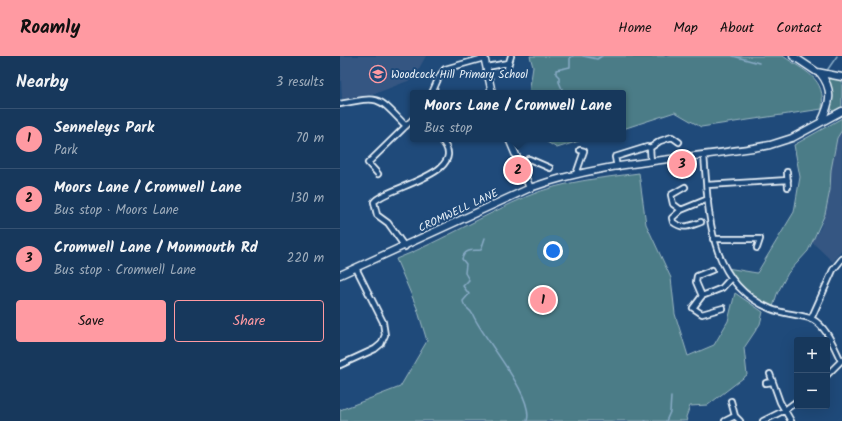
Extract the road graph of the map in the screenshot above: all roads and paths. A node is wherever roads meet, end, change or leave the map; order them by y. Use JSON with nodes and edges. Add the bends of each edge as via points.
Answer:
{"nodes":[{"id":1,"x":511,"y":56,"type":"edge"},
{"id":2,"x":793,"y":56,"type":"edge"},
{"id":3,"x":484,"y":57,"type":"edge"},
{"id":4,"x":508,"y":63,"type":"junction"},
{"id":5,"x":486,"y":66,"type":"junction"},
{"id":6,"x":507,"y":69,"type":"dead end"},
{"id":7,"x":820,"y":73,"type":"junction"},
{"id":8,"x":842,"y":77,"type":"edge"},
{"id":9,"x":433,"y":90,"type":"edge"},
{"id":10,"x":491,"y":90,"type":"edge"},
{"id":11,"x":340,"y":104,"type":"edge"},
{"id":12,"x":842,"y":111,"type":"edge"},
{"id":13,"x":410,"y":122,"type":"edge"},
{"id":14,"x":822,"y":122,"type":"junction"},
{"id":15,"x":406,"y":126,"type":"junction"},
{"id":16,"x":443,"y":142,"type":"edge"},
{"id":17,"x":510,"y":142,"type":"edge"},
{"id":18,"x":679,"y":142,"type":"dead end"},
{"id":19,"x":650,"y":148,"type":"junction"},
{"id":20,"x":580,"y":150,"type":"dead end"},
{"id":21,"x":704,"y":154,"type":"junction"},
{"id":22,"x":651,"y":162,"type":"junction"},
{"id":23,"x":520,"y":164,"type":"junction"},
{"id":24,"x":617,"y":167,"type":"junction"},
{"id":25,"x":550,"y":168,"type":"dead end"},
{"id":26,"x":787,"y":172,"type":"dead end"},
{"id":27,"x":378,"y":174,"type":"dead end"},
{"id":28,"x":576,"y":174,"type":"junction"},
{"id":29,"x":788,"y":180,"type":"junction"},
{"id":30,"x":707,"y":185,"type":"junction"},
{"id":31,"x":685,"y":187,"type":"dead end"},
{"id":32,"x":788,"y":187,"type":"dead end"},
{"id":33,"x":530,"y":188,"type":"junction"},
{"id":34,"x":708,"y":199,"type":"junction"},
{"id":35,"x":681,"y":210,"type":"junction"},
{"id":36,"x":701,"y":222,"type":"dead end"},
{"id":37,"x":713,"y":239,"type":"junction"},
{"id":38,"x":405,"y":247,"type":"junction"},
{"id":39,"x":757,"y":248,"type":"dead end"},
{"id":40,"x":842,"y":259,"type":"edge"},
{"id":41,"x":356,"y":268,"type":"junction"},
{"id":42,"x":712,"y":270,"type":"dead end"},
{"id":43,"x":340,"y":275,"type":"edge"},
{"id":44,"x":731,"y":278,"type":"junction"},
{"id":45,"x":702,"y":296,"type":"junction"},
{"id":46,"x":723,"y":308,"type":"dead end"},
{"id":47,"x":811,"y":319,"type":"junction"},
{"id":48,"x":841,"y":361,"type":"edge"},
{"id":49,"x":340,"y":364,"type":"edge"},
{"id":50,"x":830,"y":373,"type":"edge"},
{"id":51,"x":770,"y":374,"type":"dead end"},
{"id":52,"x":772,"y":382,"type":"junction"},
{"id":53,"x":766,"y":383,"type":"dead end"},
{"id":54,"x":731,"y":401,"type":"dead end"},
{"id":55,"x":794,"y":403,"type":"edge"},
{"id":56,"x":785,"y":410,"type":"junction"},
{"id":57,"x":735,"y":416,"type":"junction"},
{"id":58,"x":725,"y":421,"type":"edge"},
{"id":59,"x":740,"y":421,"type":"edge"},
{"id":60,"x":764,"y":421,"type":"edge"},
{"id":61,"x":792,"y":421,"type":"edge"}],
"edges":[{"from":1,"to":4,"type":"street"},
{"from":2,"to":7,"type":"street"},
{"from":3,"to":5,"type":"street"},
{"from":3,"to":9,"type":"street","via":[[445,69]]},
{"from":4,"to":5,"type":"street"},
{"from":4,"to":6,"type":"street"},
{"from":5,"to":10,"type":"street"},
{"from":7,"to":8,"type":"street"},
{"from":7,"to":14,"type":"street","via":[[830,96]]},
{"from":11,"to":15,"type":"street","via":[[366,99],[378,100]]},
{"from":12,"to":14,"type":"street","name":"CROMWELL LANE"},
{"from":13,"to":15,"type":"street"},
{"from":14,"to":21,"type":"street","name":"CROMWELL LANE","via":[[792,138],[770,145]]},
{"from":15,"to":27,"type":"street","via":[[368,163]]},
{"from":16,"to":38,"type":"street","via":[[447,152],[445,163],[440,168],[414,183],[381,196],[374,202],[377,215],[388,223]]},
{"from":17,"to":23,"type":"street"},
{"from":18,"to":19,"type":"street","via":[[672,137]]},
{"from":19,"to":22,"type":"street"},
{"from":19,"to":24,"type":"street","via":[[614,156]]},
{"from":20,"to":28,"type":"street","via":[[584,151]]},
{"from":21,"to":22,"type":"street","name":"CROMWELL LANE"},
{"from":21,"to":30,"type":"street"},
{"from":22,"to":24,"type":"street","name":"CROMWELL LANE"},
{"from":23,"to":25,"type":"street","via":[[529,159]]},
{"from":23,"to":33,"type":"street"},
{"from":24,"to":28,"type":"street","name":"CROMWELL LANE"},
{"from":26,"to":29,"type":"street"},
{"from":28,"to":33,"type":"street","name":"CROMWELL LANE"},
{"from":29,"to":30,"type":"street"},
{"from":29,"to":32,"type":"street"},
{"from":30,"to":34,"type":"street"},
{"from":31,"to":35,"type":"street","via":[[671,195],[673,204]]},
{"from":33,"to":38,"type":"street","name":"CROMWELL LANE"},
{"from":34,"to":35,"type":"street"},
{"from":34,"to":37,"type":"street"},
{"from":35,"to":36,"type":"street","via":[[672,218],[679,227]]},
{"from":37,"to":39,"type":"street","via":[[760,239]]},
{"from":37,"to":44,"type":"street"},
{"from":38,"to":41,"type":"street","name":"CROMWELL LANE"},
{"from":40,"to":47,"type":"street","via":[[830,275]]},
{"from":41,"to":43,"type":"street","name":"CROMWELL LANE"},
{"from":41,"to":49,"type":"street","via":[[384,326],[385,335],[375,349]]},
{"from":42,"to":45,"type":"street","via":[[697,276],[696,282]]},
{"from":44,"to":45,"type":"street","via":[[722,288]]},
{"from":44,"to":47,"type":"street","via":[[753,299],[767,307],[781,313]]},
{"from":45,"to":46,"type":"street","via":[[693,308],[697,312],[709,313]]},
{"from":47,"to":48,"type":"street","via":[[826,333]]},
{"from":48,"to":50,"type":"street"},
{"from":51,"to":52,"type":"street"},
{"from":52,"to":53,"type":"street"},
{"from":52,"to":56,"type":"street"},
{"from":54,"to":57,"type":"street"},
{"from":55,"to":56,"type":"street"},
{"from":56,"to":60,"type":"street"},
{"from":56,"to":61,"type":"street"},
{"from":57,"to":58,"type":"street"},
{"from":57,"to":59,"type":"street"}]}
